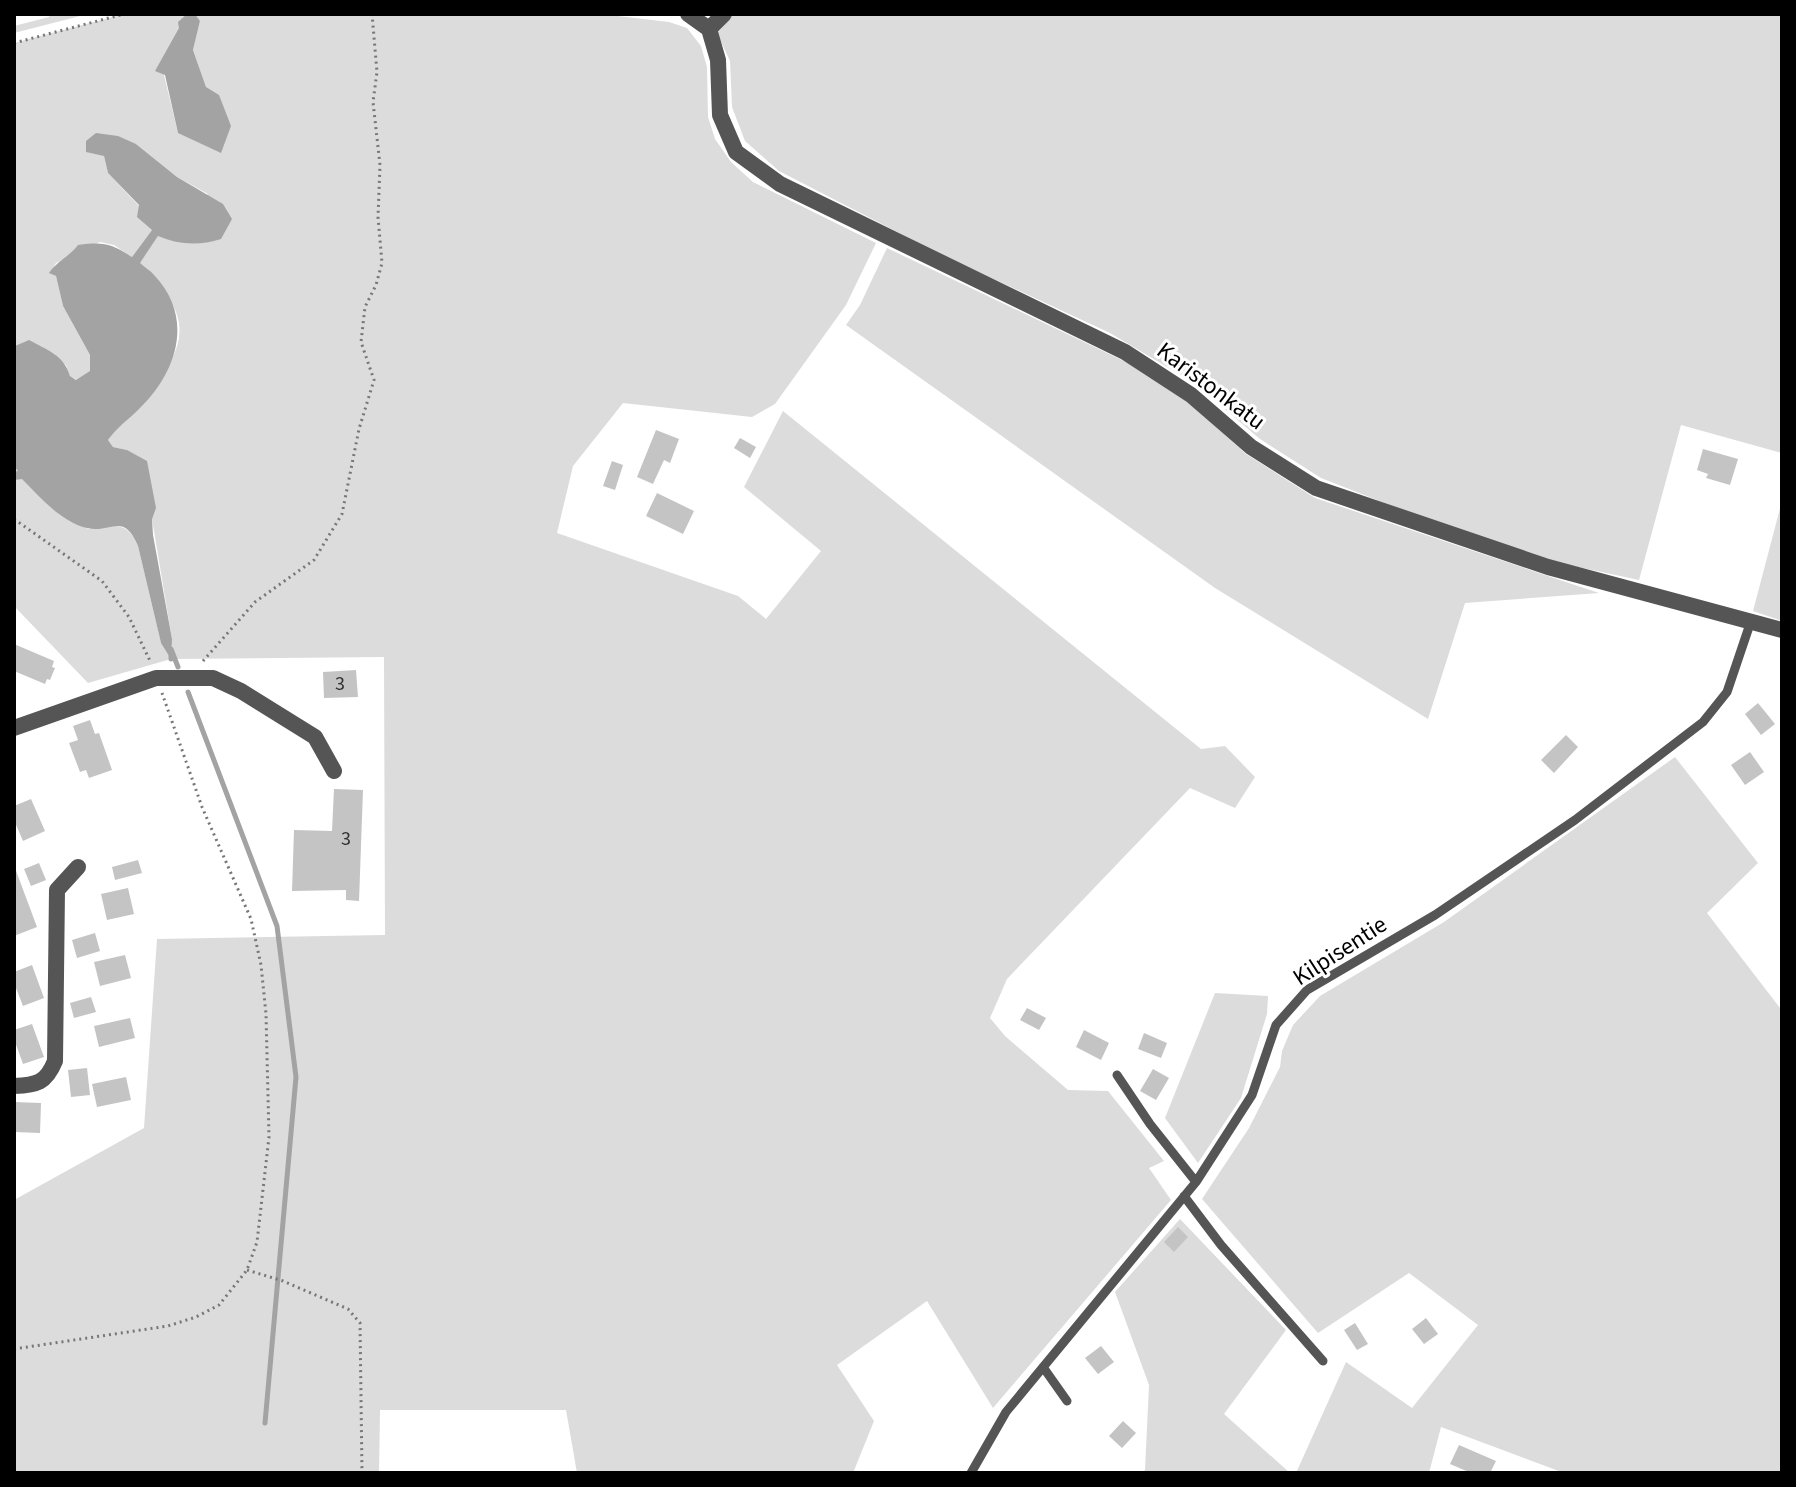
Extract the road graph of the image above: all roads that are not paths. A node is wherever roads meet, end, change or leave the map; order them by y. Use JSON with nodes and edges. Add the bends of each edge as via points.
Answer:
{"nodes":[{"id":1,"x":688,"y":14,"type":"edge"},
{"id":2,"x":724,"y":14,"type":"edge"},
{"id":3,"x":709,"y":29,"type":"junction"},
{"id":4,"x":1751,"y":621,"type":"junction"},
{"id":5,"x":1782,"y":630,"type":"edge"},
{"id":6,"x":14,"y":728,"type":"edge"},
{"id":7,"x":334,"y":771,"type":"dead end"},
{"id":8,"x":78,"y":867,"type":"dead end"},
{"id":9,"x":1117,"y":1075,"type":"dead end"},
{"id":10,"x":14,"y":1086,"type":"edge"},
{"id":11,"x":1196,"y":1182,"type":"junction"},
{"id":12,"x":1184,"y":1196,"type":"junction"},
{"id":13,"x":1323,"y":1361,"type":"dead end"},
{"id":14,"x":1043,"y":1367,"type":"junction"},
{"id":15,"x":1067,"y":1401,"type":"dead end"},
{"id":16,"x":971,"y":1473,"type":"edge"}],
"edges":[{"from":1,"to":3,"type":"street"},
{"from":2,"to":3,"type":"street"},
{"from":3,"to":4,"type":"street","name":"Karistonkatu","via":[[718,60],[720,115],[736,152],[780,184],[1125,352],[1191,395],[1251,447],[1316,488],[1548,567]]},
{"from":4,"to":5,"type":"street","name":"Karistonkatu"},
{"from":4,"to":11,"type":"lane","name":"Kilpisentie","via":[[1727,692],[1703,722],[1575,820],[1435,915],[1307,990],[1276,1025],[1252,1095]]},
{"from":6,"to":7,"type":"street","via":[[156,678],[213,678],[315,737]]},
{"from":8,"to":10,"type":"street","via":[[57,890],[55,1061],[49,1076],[37,1085]]},
{"from":9,"to":11,"type":"lane"},
{"from":11,"to":12,"type":"lane","name":"Kilpisentie"},
{"from":12,"to":13,"type":"lane"},
{"from":12,"to":14,"type":"lane","name":"Kilpisentie"},
{"from":14,"to":15,"type":"lane"},
{"from":14,"to":16,"type":"lane","name":"Kilpisentie","via":[[1006,1412]]}]}
